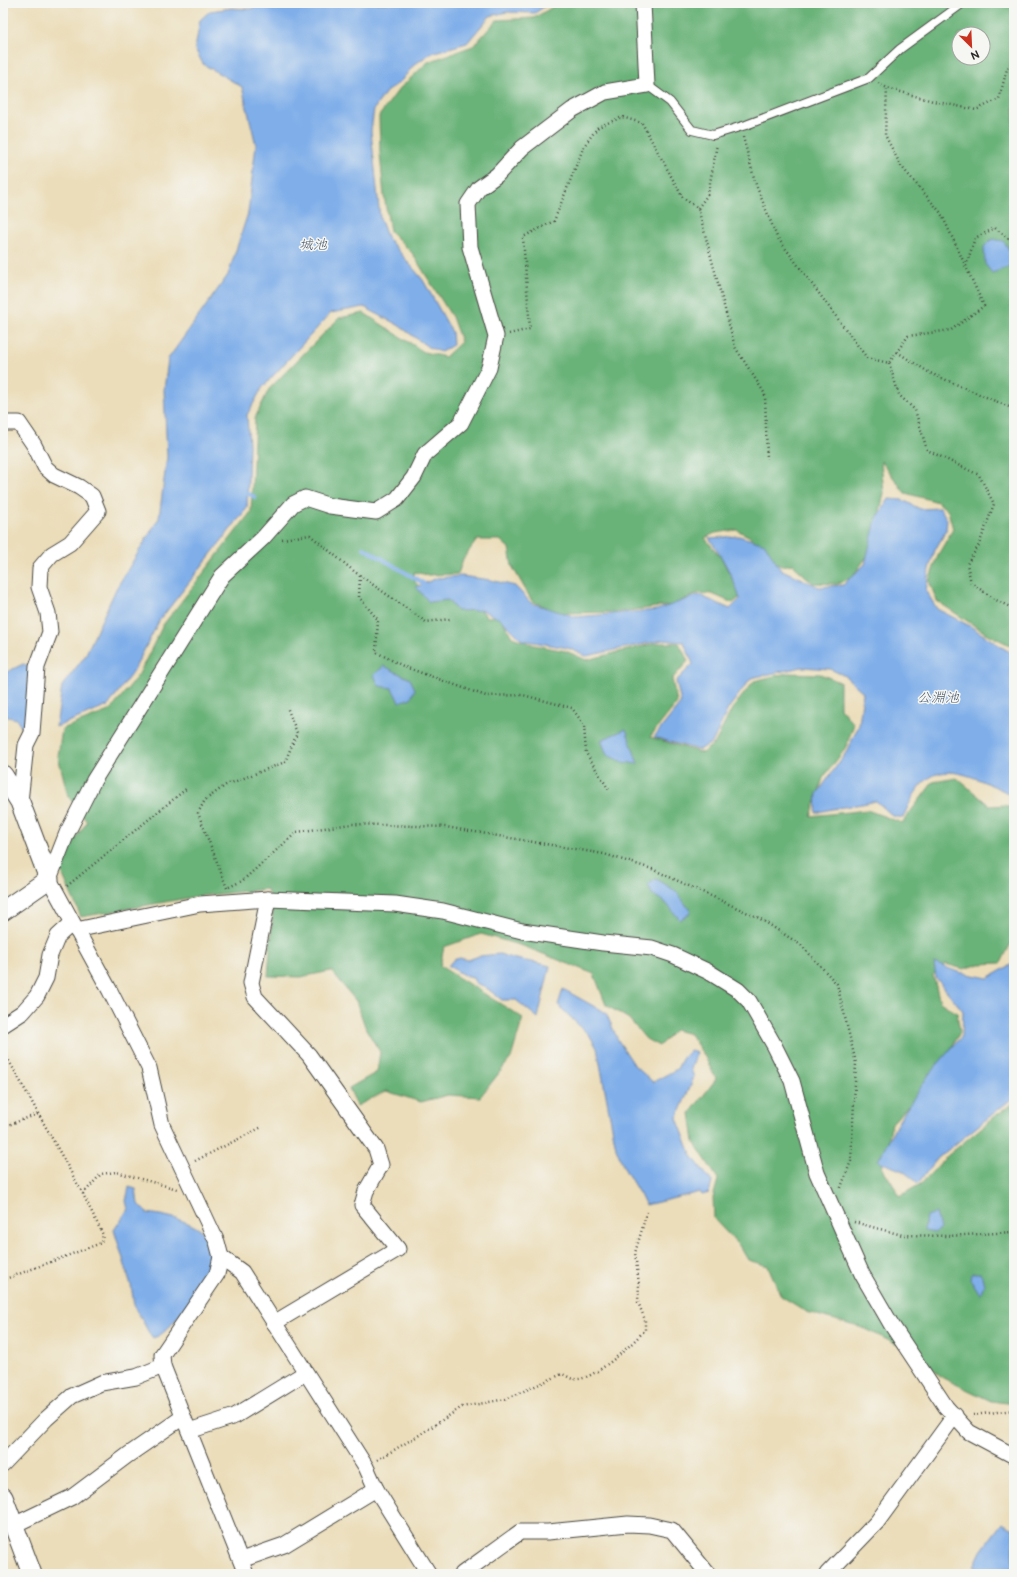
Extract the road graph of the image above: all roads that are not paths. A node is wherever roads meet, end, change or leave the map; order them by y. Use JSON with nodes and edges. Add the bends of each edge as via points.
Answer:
{"nodes":[{"id":1,"x":643,"y":3,"type":"edge"},
{"id":2,"x":963,"y":3,"type":"edge"},
{"id":3,"x":647,"y":85,"type":"junction"},
{"id":4,"x":3,"y":423,"type":"edge"},
{"id":5,"x":3,"y":775,"type":"edge"},
{"id":6,"x":20,"y":802,"type":"junction"},
{"id":7,"x":53,"y":887,"type":"junction"},
{"id":8,"x":268,"y":899,"type":"junction"},
{"id":9,"x":3,"y":910,"type":"edge"},
{"id":10,"x":74,"y":926,"type":"junction"},
{"id":11,"x":3,"y":1025,"type":"edge"},
{"id":12,"x":221,"y":1257,"type":"junction"},
{"id":13,"x":274,"y":1323,"type":"junction"},
{"id":14,"x":163,"y":1366,"type":"junction"},
{"id":15,"x":305,"y":1373,"type":"junction"},
{"id":16,"x":955,"y":1415,"type":"junction"},
{"id":17,"x":186,"y":1424,"type":"junction"},
{"id":18,"x":1014,"y":1456,"type":"edge"},
{"id":19,"x":3,"y":1464,"type":"edge"},
{"id":20,"x":376,"y":1489,"type":"junction"},
{"id":21,"x":3,"y":1497,"type":"edge"},
{"id":22,"x":14,"y":1525,"type":"junction"},
{"id":23,"x":244,"y":1567,"type":"edge"},
{"id":24,"x":32,"y":1574,"type":"edge"},
{"id":25,"x":429,"y":1574,"type":"edge"},
{"id":26,"x":462,"y":1574,"type":"edge"},
{"id":27,"x":708,"y":1574,"type":"edge"},
{"id":28,"x":827,"y":1574,"type":"edge"}],
"edges":[{"from":1,"to":3,"type":"street"},
{"from":2,"to":3,"type":"lane","via":[[900,49],[869,78],[713,135],[692,130],[670,102]]},
{"from":3,"to":7,"type":"street","via":[[605,92],[572,110],[522,148],[497,175],[479,188],[468,204],[470,247],[496,336],[489,368],[461,423],[425,454],[414,477],[398,499],[376,512],[330,506],[305,498],[293,504],[263,538],[222,576],[94,780],[67,833]]},
{"from":4,"to":6,"type":"street","via":[[19,423],[34,445],[44,467],[92,496],[98,511],[70,544],[52,554],[40,568],[39,587],[48,613],[50,632],[37,667],[32,734],[26,745]]},
{"from":5,"to":6,"type":"street"},
{"from":6,"to":7,"type":"street"},
{"from":7,"to":9,"type":"street"},
{"from":7,"to":10,"type":"street"},
{"from":8,"to":10,"type":"street","via":[[230,895],[200,904]]},
{"from":8,"to":13,"type":"street","via":[[251,983],[255,997],[309,1055],[376,1148],[381,1165],[366,1191],[362,1205],[398,1249]]},
{"from":8,"to":16,"type":"street","via":[[395,904],[443,911],[522,931],[652,948],[709,972],[738,990],[749,1001],[792,1081],[817,1173],[862,1274],[891,1324],[946,1407]]},
{"from":10,"to":11,"type":"street","via":[[58,936],[50,955],[46,978],[37,996],[23,1012]]},
{"from":10,"to":12,"type":"street","via":[[149,1068],[162,1124],[217,1242]]},
{"from":12,"to":13,"type":"street","via":[[242,1272]]},
{"from":12,"to":14,"type":"street","via":[[217,1274],[162,1355]]},
{"from":13,"to":15,"type":"street"},
{"from":14,"to":17,"type":"street"},
{"from":14,"to":19,"type":"street","via":[[136,1377],[101,1383],[72,1396],[46,1418]]},
{"from":15,"to":17,"type":"street","via":[[235,1416]]},
{"from":15,"to":20,"type":"street","via":[[366,1467]]},
{"from":16,"to":18,"type":"street","via":[[969,1432]]},
{"from":16,"to":28,"type":"street","via":[[877,1522]]},
{"from":17,"to":22,"type":"street","via":[[128,1455],[72,1498]]},
{"from":17,"to":23,"type":"street"},
{"from":20,"to":23,"type":"street"},
{"from":20,"to":25,"type":"street"},
{"from":21,"to":22,"type":"street"},
{"from":22,"to":24,"type":"street"},
{"from":26,"to":27,"type":"street","via":[[520,1532],[548,1532],[628,1524],[672,1530]]}]}
